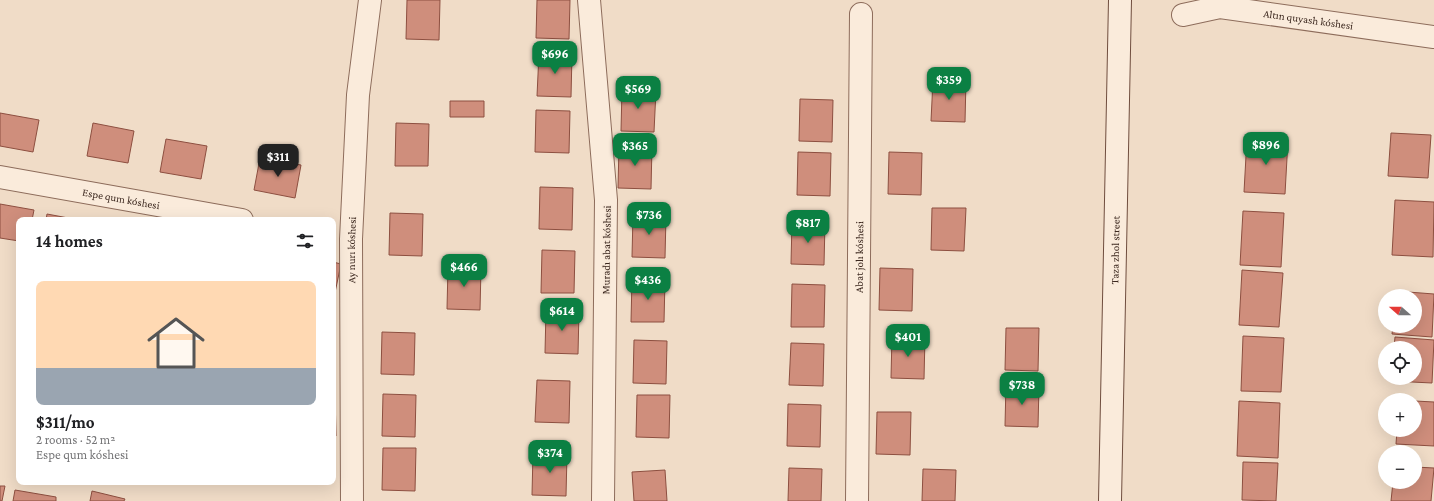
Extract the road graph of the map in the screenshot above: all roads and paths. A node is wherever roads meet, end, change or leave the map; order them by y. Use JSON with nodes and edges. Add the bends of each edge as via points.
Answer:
{"nodes":[{"id":1,"x":370,"y":0,"type":"edge"},
{"id":2,"x":589,"y":0,"type":"edge"},
{"id":3,"x":1120,"y":0,"type":"edge"},
{"id":4,"x":861,"y":14,"type":"dead end"},
{"id":5,"x":1183,"y":15,"type":"dead end"},
{"id":6,"x":1434,"y":37,"type":"edge"},
{"id":7,"x":0,"y":177,"type":"edge"},
{"id":8,"x":225,"y":217,"type":"edge"},
{"id":9,"x":342,"y":238,"type":"edge"},
{"id":10,"x":352,"y":501,"type":"edge"},
{"id":11,"x":603,"y":501,"type":"edge"},
{"id":12,"x":857,"y":501,"type":"edge"},
{"id":13,"x":1110,"y":501,"type":"edge"}],
"edges":[{"from":1,"to":9,"type":"street","name":"Ay nurı kóshesi"},
{"from":2,"to":11,"type":"street","name":"Muradı abat kóshesi","via":[[606,200]]},
{"from":3,"to":13,"type":"street","name":"Taza zhol street"},
{"from":4,"to":12,"type":"street","name":"Abat jolı kóshesi"},
{"from":5,"to":6,"type":"street","name":"Altın quyash kóshesi","via":[[1220,7]]},
{"from":7,"to":8,"type":"street","name":"Espe qum kóshesi"},
{"from":9,"to":10,"type":"street","name":"Ay nurı kóshesi"}]}
